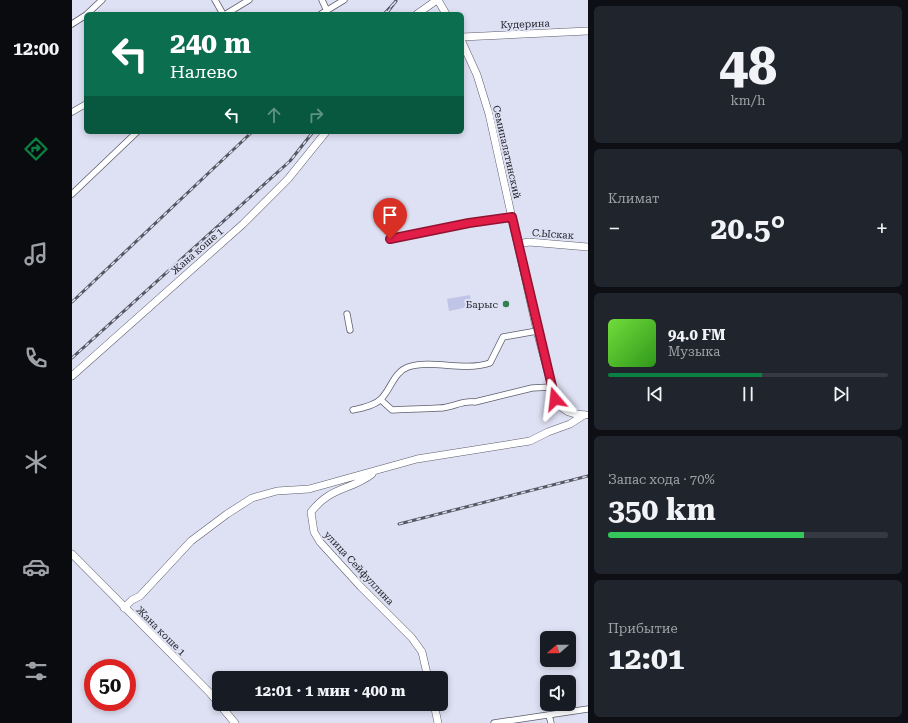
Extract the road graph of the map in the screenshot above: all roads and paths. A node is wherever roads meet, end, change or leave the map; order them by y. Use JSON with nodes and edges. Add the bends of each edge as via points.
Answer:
{"nodes":[{"id":1,"x":102,"y":0,"type":"edge"},
{"id":2,"x":214,"y":0,"type":"edge"},
{"id":3,"x":249,"y":0,"type":"edge"},
{"id":4,"x":322,"y":0,"type":"edge"},
{"id":5,"x":344,"y":0,"type":"edge"},
{"id":6,"x":438,"y":0,"type":"edge"},
{"id":7,"x":327,"y":10,"type":"junction"},
{"id":8,"x":89,"y":12,"type":"edge"},
{"id":9,"x":223,"y":12,"type":"edge"},
{"id":10,"x":228,"y":12,"type":"edge"},
{"id":11,"x":324,"y":12,"type":"edge"},
{"id":12,"x":421,"y":12,"type":"edge"},
{"id":13,"x":445,"y":12,"type":"edge"},
{"id":14,"x":84,"y":16,"type":"edge"},
{"id":15,"x":72,"y":24,"type":"edge"},
{"id":16,"x":588,"y":32,"type":"edge"},
{"id":17,"x":464,"y":37,"type":"edge"},
{"id":18,"x":464,"y":47,"type":"edge"},
{"id":19,"x":84,"y":105,"type":"edge"},
{"id":20,"x":72,"y":112,"type":"edge"},
{"id":21,"x":135,"y":134,"type":"edge"},
{"id":22,"x":324,"y":134,"type":"edge"},
{"id":23,"x":72,"y":194,"type":"edge"},
{"id":24,"x":512,"y":217,"type":"junction"},
{"id":25,"x":390,"y":239,"type":"dead end"},
{"id":26,"x":518,"y":244,"type":"junction"},
{"id":27,"x":588,"y":247,"type":"edge"},
{"id":28,"x":347,"y":314,"type":"dead end"},
{"id":29,"x":350,"y":330,"type":"dead end"},
{"id":30,"x":537,"y":331,"type":"junction"},
{"id":31,"x":72,"y":376,"type":"edge"},
{"id":32,"x":551,"y":387,"type":"junction"},
{"id":33,"x":380,"y":400,"type":"junction"},
{"id":34,"x":353,"y":410,"type":"dead end"},
{"id":35,"x":586,"y":415,"type":"edge"},
{"id":36,"x":376,"y":471,"type":"junction"},
{"id":37,"x":72,"y":554,"type":"edge"},
{"id":38,"x":124,"y":608,"type":"junction"},
{"id":39,"x":426,"y":671,"type":"edge"},
{"id":40,"x":588,"y":709,"type":"edge"},
{"id":41,"x":435,"y":711,"type":"edge"},
{"id":42,"x":549,"y":714,"type":"junction"},
{"id":43,"x":234,"y":723,"type":"edge"},
{"id":44,"x":438,"y":723,"type":"edge"},
{"id":45,"x":494,"y":723,"type":"edge"},
{"id":46,"x":550,"y":723,"type":"edge"}],
"edges":[{"from":1,"to":8,"type":"street"},
{"from":2,"to":9,"type":"street"},
{"from":3,"to":10,"type":"street"},
{"from":4,"to":7,"type":"street"},
{"from":5,"to":7,"type":"street"},
{"from":6,"to":12,"type":"street"},
{"from":6,"to":13,"type":"street"},
{"from":7,"to":11,"type":"street"},
{"from":14,"to":15,"type":"street"},
{"from":16,"to":17,"type":"street","name":"Кудерина"},
{"from":18,"to":24,"type":"street","name":"Семипалатинский","via":[[489,114]]},
{"from":19,"to":20,"type":"street"},
{"from":21,"to":23,"type":"street"},
{"from":22,"to":31,"type":"street","name":"Жана коше 1","via":[[288,179],[243,224]]},
{"from":24,"to":25,"type":"street"},
{"from":24,"to":26,"type":"street","name":"Семипалатинский"},
{"from":26,"to":27,"type":"street","name":"С.Ыскак","via":[[529,242]]},
{"from":26,"to":30,"type":"street","name":"Семипалатинский"},
{"from":28,"to":29,"type":"street"},
{"from":30,"to":32,"type":"street","name":"Семипалатинский"},
{"from":30,"to":33,"type":"street","via":[[503,337],[490,362],[480,366],[418,365],[402,369]]},
{"from":32,"to":33,"type":"street","via":[[532,388],[440,408],[392,410]]},
{"from":32,"to":35,"type":"street","name":"Семипалатинский","via":[[560,408],[569,413]]},
{"from":33,"to":34,"type":"street"},
{"from":35,"to":36,"type":"street","name":"улица Сейфуллина","via":[[530,441],[417,459]]},
{"from":36,"to":38,"type":"street","name":"улица Сейфуллина","via":[[309,489],[278,491],[252,498],[196,537],[140,596]]},
{"from":36,"to":39,"type":"street","name":"улица Сейфуллина","via":[[365,480],[329,494],[320,501],[311,512],[314,532],[361,587],[412,638],[422,652]]},
{"from":37,"to":38,"type":"street","name":"Жана коше 1"},
{"from":38,"to":43,"type":"street","name":"Жана коше 1","via":[[209,692]]},
{"from":40,"to":42,"type":"street"},
{"from":41,"to":44,"type":"street"},
{"from":42,"to":45,"type":"street"},
{"from":42,"to":46,"type":"street"}]}
